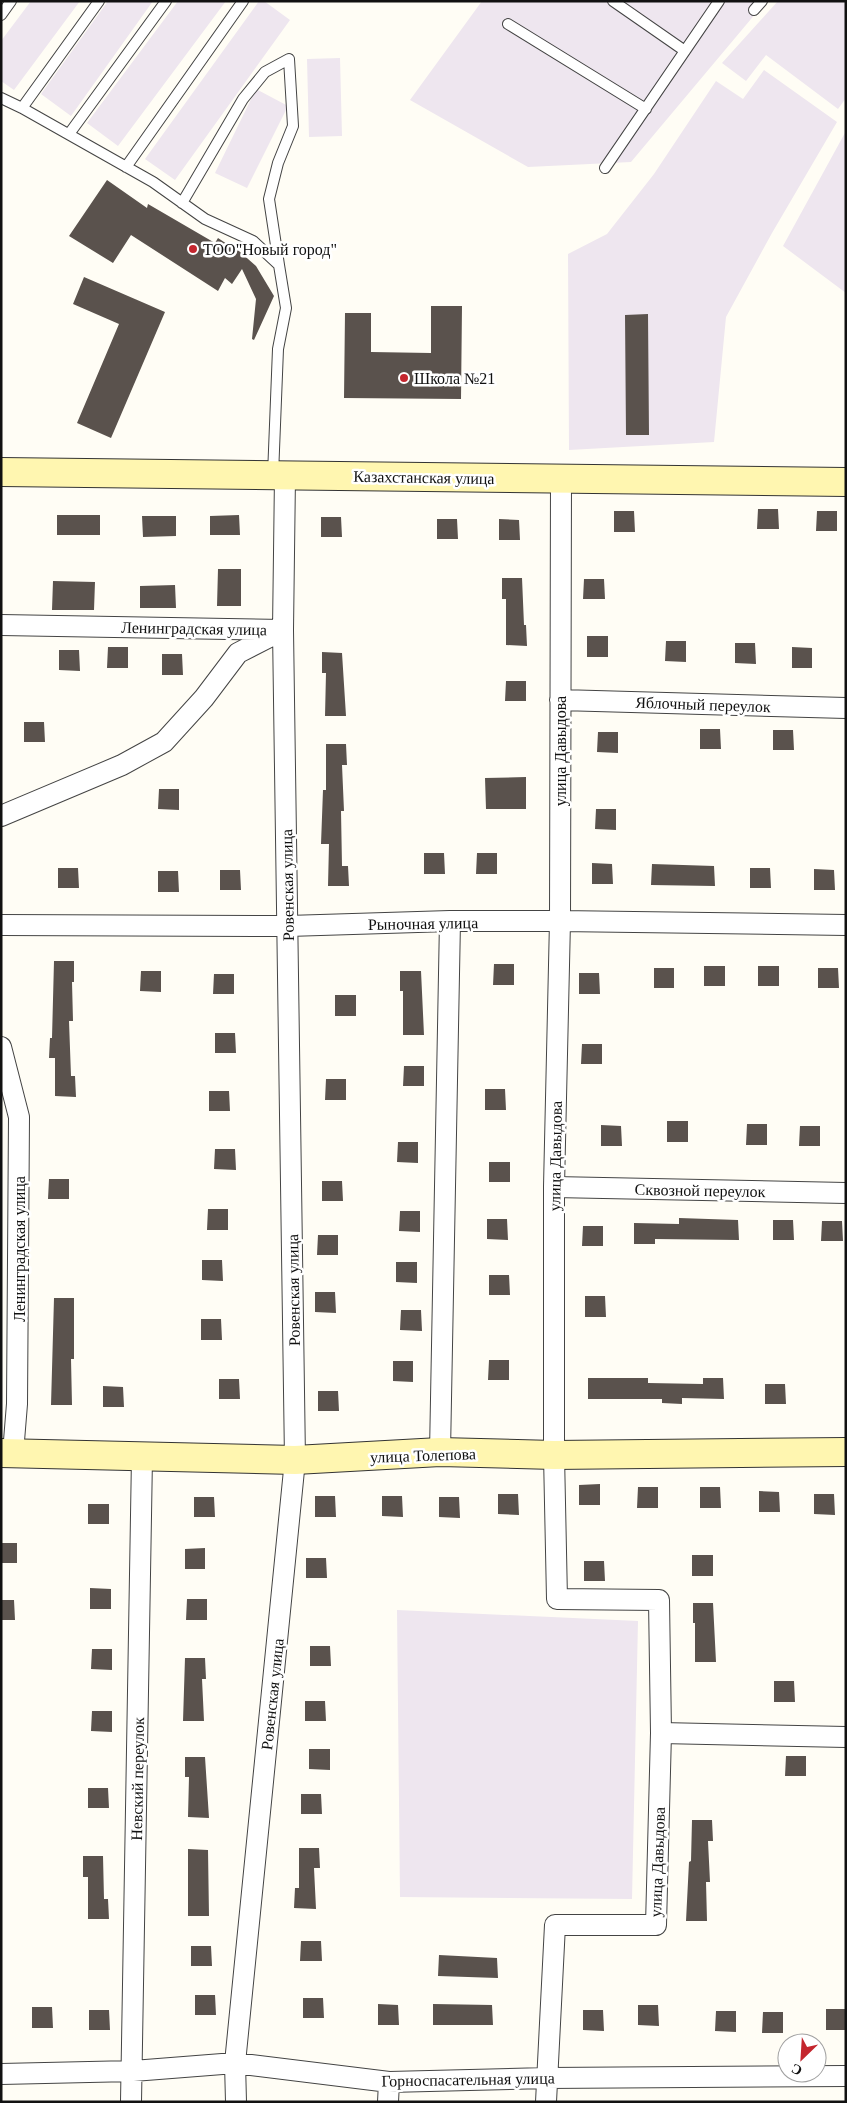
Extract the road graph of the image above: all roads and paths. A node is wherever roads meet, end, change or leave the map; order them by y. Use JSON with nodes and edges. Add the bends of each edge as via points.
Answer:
{"nodes":[{"id":1,"x":11,"y":1,"type":"edge"},
{"id":2,"x":99,"y":1,"type":"edge"},
{"id":3,"x":166,"y":1,"type":"edge"},
{"id":4,"x":242,"y":1,"type":"edge"},
{"id":5,"x":613,"y":1,"type":"edge"},
{"id":6,"x":719,"y":1,"type":"edge"},
{"id":7,"x":762,"y":1,"type":"edge"},
{"id":8,"x":754,"y":10,"type":"dead end"},
{"id":9,"x":1,"y":15,"type":"edge"},
{"id":10,"x":508,"y":24,"type":"dead end"},
{"id":11,"x":685,"y":50,"type":"junction"},
{"id":12,"x":1,"y":98,"type":"edge"},
{"id":13,"x":22,"y":108,"type":"junction"},
{"id":14,"x":646,"y":109,"type":"junction"},
{"id":15,"x":69,"y":134,"type":"junction"},
{"id":16,"x":126,"y":167,"type":"junction"},
{"id":17,"x":605,"y":168,"type":"dead end"},
{"id":18,"x":182,"y":202,"type":"junction"},
{"id":19,"x":279,"y":265,"type":"junction"},
{"id":20,"x":1,"y":472,"type":"edge"},
{"id":21,"x":279,"y":476,"type":"junction"},
{"id":22,"x":561,"y":479,"type":"junction"},
{"id":23,"x":846,"y":482,"type":"edge"},
{"id":24,"x":1,"y":625,"type":"edge"},
{"id":25,"x":283,"y":630,"type":"junction"},
{"id":26,"x":560,"y":700,"type":"junction"},
{"id":27,"x":846,"y":708,"type":"edge"},
{"id":28,"x":1,"y":816,"type":"edge"},
{"id":29,"x":560,"y":921,"type":"junction"},
{"id":30,"x":450,"y":922,"type":"junction"},
{"id":31,"x":1,"y":925,"type":"edge"},
{"id":32,"x":846,"y":925,"type":"edge"},
{"id":33,"x":288,"y":926,"type":"junction"},
{"id":34,"x":1,"y":1047,"type":"edge"},
{"id":35,"x":1,"y":1092,"type":"edge"},
{"id":36,"x":19,"y":1117,"type":"junction"},
{"id":37,"x":554,"y":1187,"type":"junction"},
{"id":38,"x":846,"y":1193,"type":"edge"},
{"id":39,"x":440,"y":1452,"type":"junction"},
{"id":40,"x":846,"y":1452,"type":"edge"},
{"id":41,"x":7,"y":1453,"type":"edge"},
{"id":42,"x":554,"y":1455,"type":"junction"},
{"id":43,"x":142,"y":1457,"type":"junction"},
{"id":44,"x":295,"y":1460,"type":"junction"},
{"id":45,"x":661,"y":1733,"type":"junction"},
{"id":46,"x":846,"y":1737,"type":"edge"},
{"id":47,"x":235,"y":2063,"type":"junction"},
{"id":48,"x":133,"y":2071,"type":"junction"},
{"id":49,"x":1,"y":2074,"type":"edge"},
{"id":50,"x":846,"y":2076,"type":"edge"},
{"id":51,"x":547,"y":2078,"type":"junction"},
{"id":52,"x":389,"y":2082,"type":"junction"},
{"id":53,"x":131,"y":2102,"type":"edge"},
{"id":54,"x":236,"y":2102,"type":"edge"},
{"id":55,"x":388,"y":2102,"type":"edge"},
{"id":56,"x":546,"y":2102,"type":"edge"}],
"edges":[{"from":1,"to":9,"type":"lane"},
{"from":2,"to":13,"type":"lane"},
{"from":3,"to":15,"type":"lane"},
{"from":4,"to":16,"type":"lane"},
{"from":5,"to":11,"type":"lane"},
{"from":6,"to":11,"type":"lane"},
{"from":7,"to":8,"type":"lane"},
{"from":10,"to":14,"type":"lane"},
{"from":11,"to":14,"type":"lane"},
{"from":12,"to":13,"type":"lane"},
{"from":13,"to":15,"type":"lane"},
{"from":14,"to":17,"type":"lane"},
{"from":15,"to":16,"type":"lane"},
{"from":16,"to":18,"type":"lane"},
{"from":18,"to":19,"type":"lane","via":[[205,219],[253,241]]},
{"from":18,"to":19,"type":"lane","via":[[243,99],[265,72],[289,59],[293,126],[278,163],[269,199]]},
{"from":19,"to":21,"type":"lane","via":[[286,308],[278,349]]},
{"from":20,"to":21,"type":"street","name":"Казахстанская улица"},
{"from":21,"to":22,"type":"street","name":"Казахстанская улица"},
{"from":21,"to":25,"type":"street","name":"Ровенская улица"},
{"from":22,"to":23,"type":"street","name":"Казахстанская улица"},
{"from":22,"to":26,"type":"street","name":"улица Давыдова"},
{"from":24,"to":25,"type":"street","name":"Ленинградская улица"},
{"from":25,"to":28,"type":"street","name":"Ленинградская улица","via":[[238,653],[204,698],[164,742],[122,765]]},
{"from":25,"to":33,"type":"street","name":"Ровенская улица"},
{"from":26,"to":27,"type":"street","name":"Яблочный переулок"},
{"from":26,"to":29,"type":"street","name":"улица Давыдова"},
{"from":29,"to":30,"type":"street","name":"Рыночная улица"},
{"from":29,"to":32,"type":"street","name":"Рыночная улица"},
{"from":29,"to":37,"type":"street","name":"улица Давыдова"},
{"from":30,"to":33,"type":"street","name":"Рыночная улица"},
{"from":30,"to":39,"type":"street"},
{"from":31,"to":33,"type":"street","name":"Рыночная улица"},
{"from":33,"to":44,"type":"street","name":"Ровенская улица"},
{"from":34,"to":36,"type":"street","name":"Ленинградская улица"},
{"from":35,"to":36,"type":"street"},
{"from":36,"to":41,"type":"street","name":"Ленинградская улица","via":[[18,1404]]},
{"from":37,"to":38,"type":"street","name":"Сквозной переулок"},
{"from":37,"to":42,"type":"street","name":"улица Давыдова"},
{"from":39,"to":42,"type":"street","name":"улица Толепова"},
{"from":39,"to":44,"type":"street","name":"улица Толепова"},
{"from":40,"to":42,"type":"street","name":"улица Толепова"},
{"from":41,"to":43,"type":"street","name":"улица Толепова"},
{"from":42,"to":45,"type":"street","name":"улица Давыдова","via":[[557,1599],[659,1600]]},
{"from":43,"to":44,"type":"street","name":"улица Толепова"},
{"from":43,"to":48,"type":"street","name":"Невский переулок"},
{"from":44,"to":47,"type":"street","name":"Ровенская улица"},
{"from":45,"to":46,"type":"street"},
{"from":45,"to":51,"type":"street","name":"улица Давыдова","via":[[656,1925],[555,1925]]},
{"from":47,"to":48,"type":"street","name":"Горноспасательная улица"},
{"from":47,"to":52,"type":"street","name":"Горноспасательная улица"},
{"from":47,"to":54,"type":"street","name":"Ровенская улица"},
{"from":48,"to":49,"type":"street","name":"Горноспасательная улица"},
{"from":48,"to":53,"type":"street","name":"Невский переулок"},
{"from":50,"to":51,"type":"street","name":"Горноспасательная улица"},
{"from":51,"to":52,"type":"street","name":"Горноспасательная улица"},
{"from":51,"to":56,"type":"street","name":"улица Давыдова"},
{"from":52,"to":55,"type":"street"}]}
